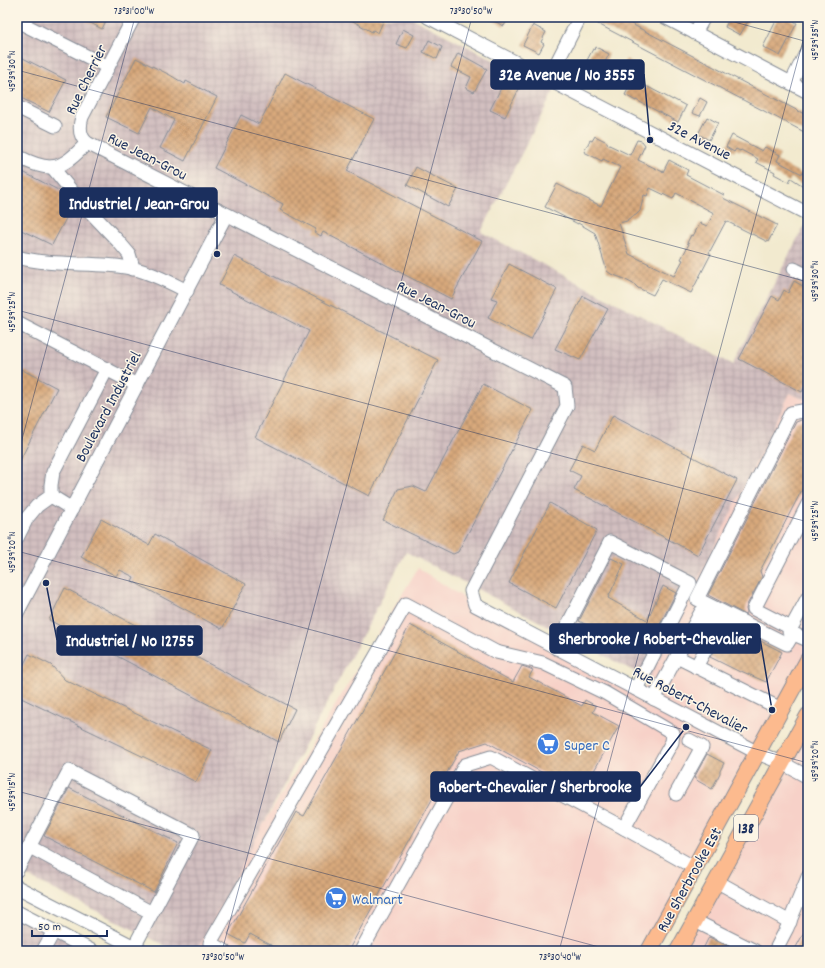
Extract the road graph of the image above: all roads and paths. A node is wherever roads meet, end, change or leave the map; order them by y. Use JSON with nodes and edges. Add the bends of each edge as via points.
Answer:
{"nodes":[{"id":1,"x":134,"y":17,"type":"edge"},
{"id":2,"x":428,"y":17,"type":"edge"},
{"id":3,"x":580,"y":17,"type":"edge"},
{"id":4,"x":664,"y":17,"type":"edge"},
{"id":5,"x":704,"y":17,"type":"edge"},
{"id":6,"x":17,"y":21,"type":"edge"},
{"id":7,"x":695,"y":33,"type":"junction"},
{"id":8,"x":808,"y":50,"type":"edge"},
{"id":9,"x":108,"y":67,"type":"junction"},
{"id":10,"x":548,"y":80,"type":"junction"},
{"id":11,"x":791,"y":83,"type":"junction"},
{"id":12,"x":808,"y":92,"type":"edge"},
{"id":13,"x":17,"y":107,"type":"edge"},
{"id":14,"x":55,"y":126,"type":"dead end"},
{"id":15,"x":84,"y":139,"type":"junction"},
{"id":16,"x":17,"y":156,"type":"edge"},
{"id":17,"x":52,"y":167,"type":"junction"},
{"id":18,"x":808,"y":214,"type":"edge"},
{"id":19,"x":226,"y":215,"type":"junction"},
{"id":20,"x":17,"y":257,"type":"edge"},
{"id":21,"x":132,"y":269,"type":"junction"},
{"id":22,"x":794,"y":269,"type":"dead end"},
{"id":23,"x":808,"y":276,"type":"edge"},
{"id":24,"x":187,"y":291,"type":"junction"},
{"id":25,"x":17,"y":323,"type":"edge"},
{"id":26,"x":107,"y":369,"type":"junction"},
{"id":27,"x":138,"y":384,"type":"junction"},
{"id":28,"x":808,"y":410,"type":"edge"},
{"id":29,"x":51,"y":496,"type":"junction"},
{"id":30,"x":807,"y":508,"type":"edge"},
{"id":31,"x":72,"y":509,"type":"junction"},
{"id":32,"x":17,"y":538,"type":"edge"},
{"id":33,"x":808,"y":597,"type":"edge"},
{"id":34,"x":475,"y":605,"type":"joint"},
{"id":35,"x":17,"y":613,"type":"edge"},
{"id":36,"x":697,"y":619,"type":"junction"},
{"id":37,"x":792,"y":631,"type":"junction"},
{"id":38,"x":740,"y":633,"type":"dead end"},
{"id":39,"x":808,"y":640,"type":"edge"},
{"id":40,"x":556,"y":648,"type":"junction"},
{"id":41,"x":677,"y":657,"type":"junction"},
{"id":42,"x":808,"y":660,"type":"edge"},
{"id":43,"x":696,"y":667,"type":"junction"},
{"id":44,"x":636,"y":689,"type":"junction"},
{"id":45,"x":654,"y":699,"type":"junction"},
{"id":46,"x":781,"y":709,"type":"junction"},
{"id":47,"x":808,"y":716,"type":"edge"},
{"id":48,"x":689,"y":740,"type":"dead end"},
{"id":49,"x":758,"y":753,"type":"junction"},
{"id":50,"x":782,"y":763,"type":"junction"},
{"id":51,"x":808,"y":777,"type":"edge"},
{"id":52,"x":676,"y":794,"type":"dead end"},
{"id":53,"x":624,"y":828,"type":"junction"},
{"id":54,"x":30,"y":846,"type":"junction"},
{"id":55,"x":695,"y":868,"type":"junction"},
{"id":56,"x":17,"y":870,"type":"edge"},
{"id":57,"x":808,"y":877,"type":"edge"},
{"id":58,"x":17,"y":887,"type":"edge"},
{"id":59,"x":713,"y":887,"type":"junction"},
{"id":60,"x":17,"y":912,"type":"edge"},
{"id":61,"x":152,"y":913,"type":"junction"},
{"id":62,"x":695,"y":921,"type":"junction"},
{"id":63,"x":790,"y":922,"type":"junction"},
{"id":64,"x":54,"y":931,"type":"junction"},
{"id":65,"x":138,"y":949,"type":"edge"},
{"id":66,"x":44,"y":951,"type":"edge"},
{"id":67,"x":92,"y":951,"type":"edge"},
{"id":68,"x":224,"y":951,"type":"edge"},
{"id":69,"x":361,"y":951,"type":"edge"},
{"id":70,"x":650,"y":951,"type":"edge"},
{"id":71,"x":678,"y":951,"type":"edge"},
{"id":72,"x":755,"y":951,"type":"edge"},
{"id":73,"x":775,"y":951,"type":"edge"}],
"edges":[{"from":1,"to":9,"type":"street","name":"Rue Cherrier"},
{"from":2,"to":10,"type":"street","name":"32e Avenue"},
{"from":3,"to":10,"type":"street"},
{"from":4,"to":7,"type":"street"},
{"from":5,"to":7,"type":"street"},
{"from":6,"to":9,"type":"street"},
{"from":7,"to":11,"type":"street"},
{"from":8,"to":11,"type":"street"},
{"from":9,"to":15,"type":"street","name":"Rue Cherrier","via":[[80,123]]},
{"from":10,"to":18,"type":"street","name":"32e Avenue"},
{"from":11,"to":12,"type":"street"},
{"from":13,"to":14,"type":"street"},
{"from":15,"to":17,"type":"street","via":[[70,159]]},
{"from":15,"to":19,"type":"street","name":"Rue Jean-Grou"},
{"from":16,"to":17,"type":"street","via":[[37,165]]},
{"from":17,"to":21,"type":"street","via":[[129,254]]},
{"from":19,"to":24,"type":"street","name":"Boulevard Industriel"},
{"from":19,"to":34,"type":"street","name":"Rue Jean-Grou","via":[[564,387],[567,406],[471,591]]},
{"from":20,"to":21,"type":"street","via":[[45,263]]},
{"from":21,"to":24,"type":"street","via":[[152,274]]},
{"from":22,"to":23,"type":"street"},
{"from":24,"to":27,"type":"street","name":"Boulevard Industriel"},
{"from":25,"to":26,"type":"street"},
{"from":26,"to":27,"type":"street"},
{"from":26,"to":29,"type":"street","via":[[52,472]]},
{"from":27,"to":31,"type":"street","name":"Boulevard Industriel"},
{"from":28,"to":37,"type":"street","via":[[791,413],[697,599],[787,644]]},
{"from":29,"to":31,"type":"street"},
{"from":29,"to":32,"type":"street","via":[[37,506],[27,518]]},
{"from":30,"to":37,"type":"street","via":[[754,609]]},
{"from":31,"to":35,"type":"street","name":"Boulevard Industriel"},
{"from":33,"to":37,"type":"street"},
{"from":34,"to":40,"type":"street","name":"Rue Robert-Chevalier"},
{"from":36,"to":38,"type":"street","via":[[701,612]]},
{"from":36,"to":41,"type":"street"},
{"from":36,"to":43,"type":"street","via":[[714,628],[715,632]]},
{"from":37,"to":39,"type":"street"},
{"from":40,"to":44,"type":"street","name":"Rue Robert-Chevalier"},
{"from":40,"to":44,"type":"street","via":[[610,542],[690,583]]},
{"from":41,"to":43,"type":"street"},
{"from":41,"to":45,"type":"street"},
{"from":42,"to":46,"type":"main road","name":"Rue Sherbrooke Est","number":"138"},
{"from":43,"to":46,"type":"street"},
{"from":44,"to":45,"type":"street","name":"Rue Robert-Chevalier"},
{"from":45,"to":49,"type":"street","name":"Rue Robert-Chevalier"},
{"from":46,"to":49,"type":"main road","name":"Rue Sherbrooke Est","number":"138"},
{"from":47,"to":50,"type":"main road","name":"Rue Sherbrooke Est","number":"138"},
{"from":48,"to":52,"type":"street","via":[[702,747]]},
{"from":49,"to":50,"type":"street","name":"Rue Robert-Chevalier"},
{"from":49,"to":55,"type":"main road","name":"Rue Sherbrooke Est","number":"138"},
{"from":50,"to":51,"type":"street","name":"Rue Robert-Chevalier"},
{"from":50,"to":59,"type":"main road","name":"Rue Sherbrooke Est","number":"138"},
{"from":53,"to":55,"type":"street"},
{"from":53,"to":68,"type":"street","via":[[672,742],[673,733],[605,693],[543,663],[496,652],[406,604],[210,943]]},
{"from":53,"to":69,"type":"street","via":[[491,757],[465,764]]},
{"from":54,"to":56,"type":"street"},
{"from":54,"to":61,"type":"street"},
{"from":54,"to":61,"type":"street","via":[[69,771],[193,835]]},
{"from":55,"to":59,"type":"main road"},
{"from":55,"to":70,"type":"main road","name":"Rue Sherbrooke Est","number":"138"},
{"from":57,"to":63,"type":"street"},
{"from":58,"to":65,"type":"street"},
{"from":59,"to":62,"type":"main road","name":"Rue Sherbrooke Est","number":"138"},
{"from":59,"to":63,"type":"street"},
{"from":60,"to":64,"type":"street"},
{"from":61,"to":65,"type":"street"},
{"from":62,"to":71,"type":"main road","name":"Rue Sherbrooke Est","number":"138"},
{"from":62,"to":72,"type":"street"},
{"from":63,"to":73,"type":"street"},
{"from":64,"to":66,"type":"street"},
{"from":64,"to":67,"type":"street"}]}
